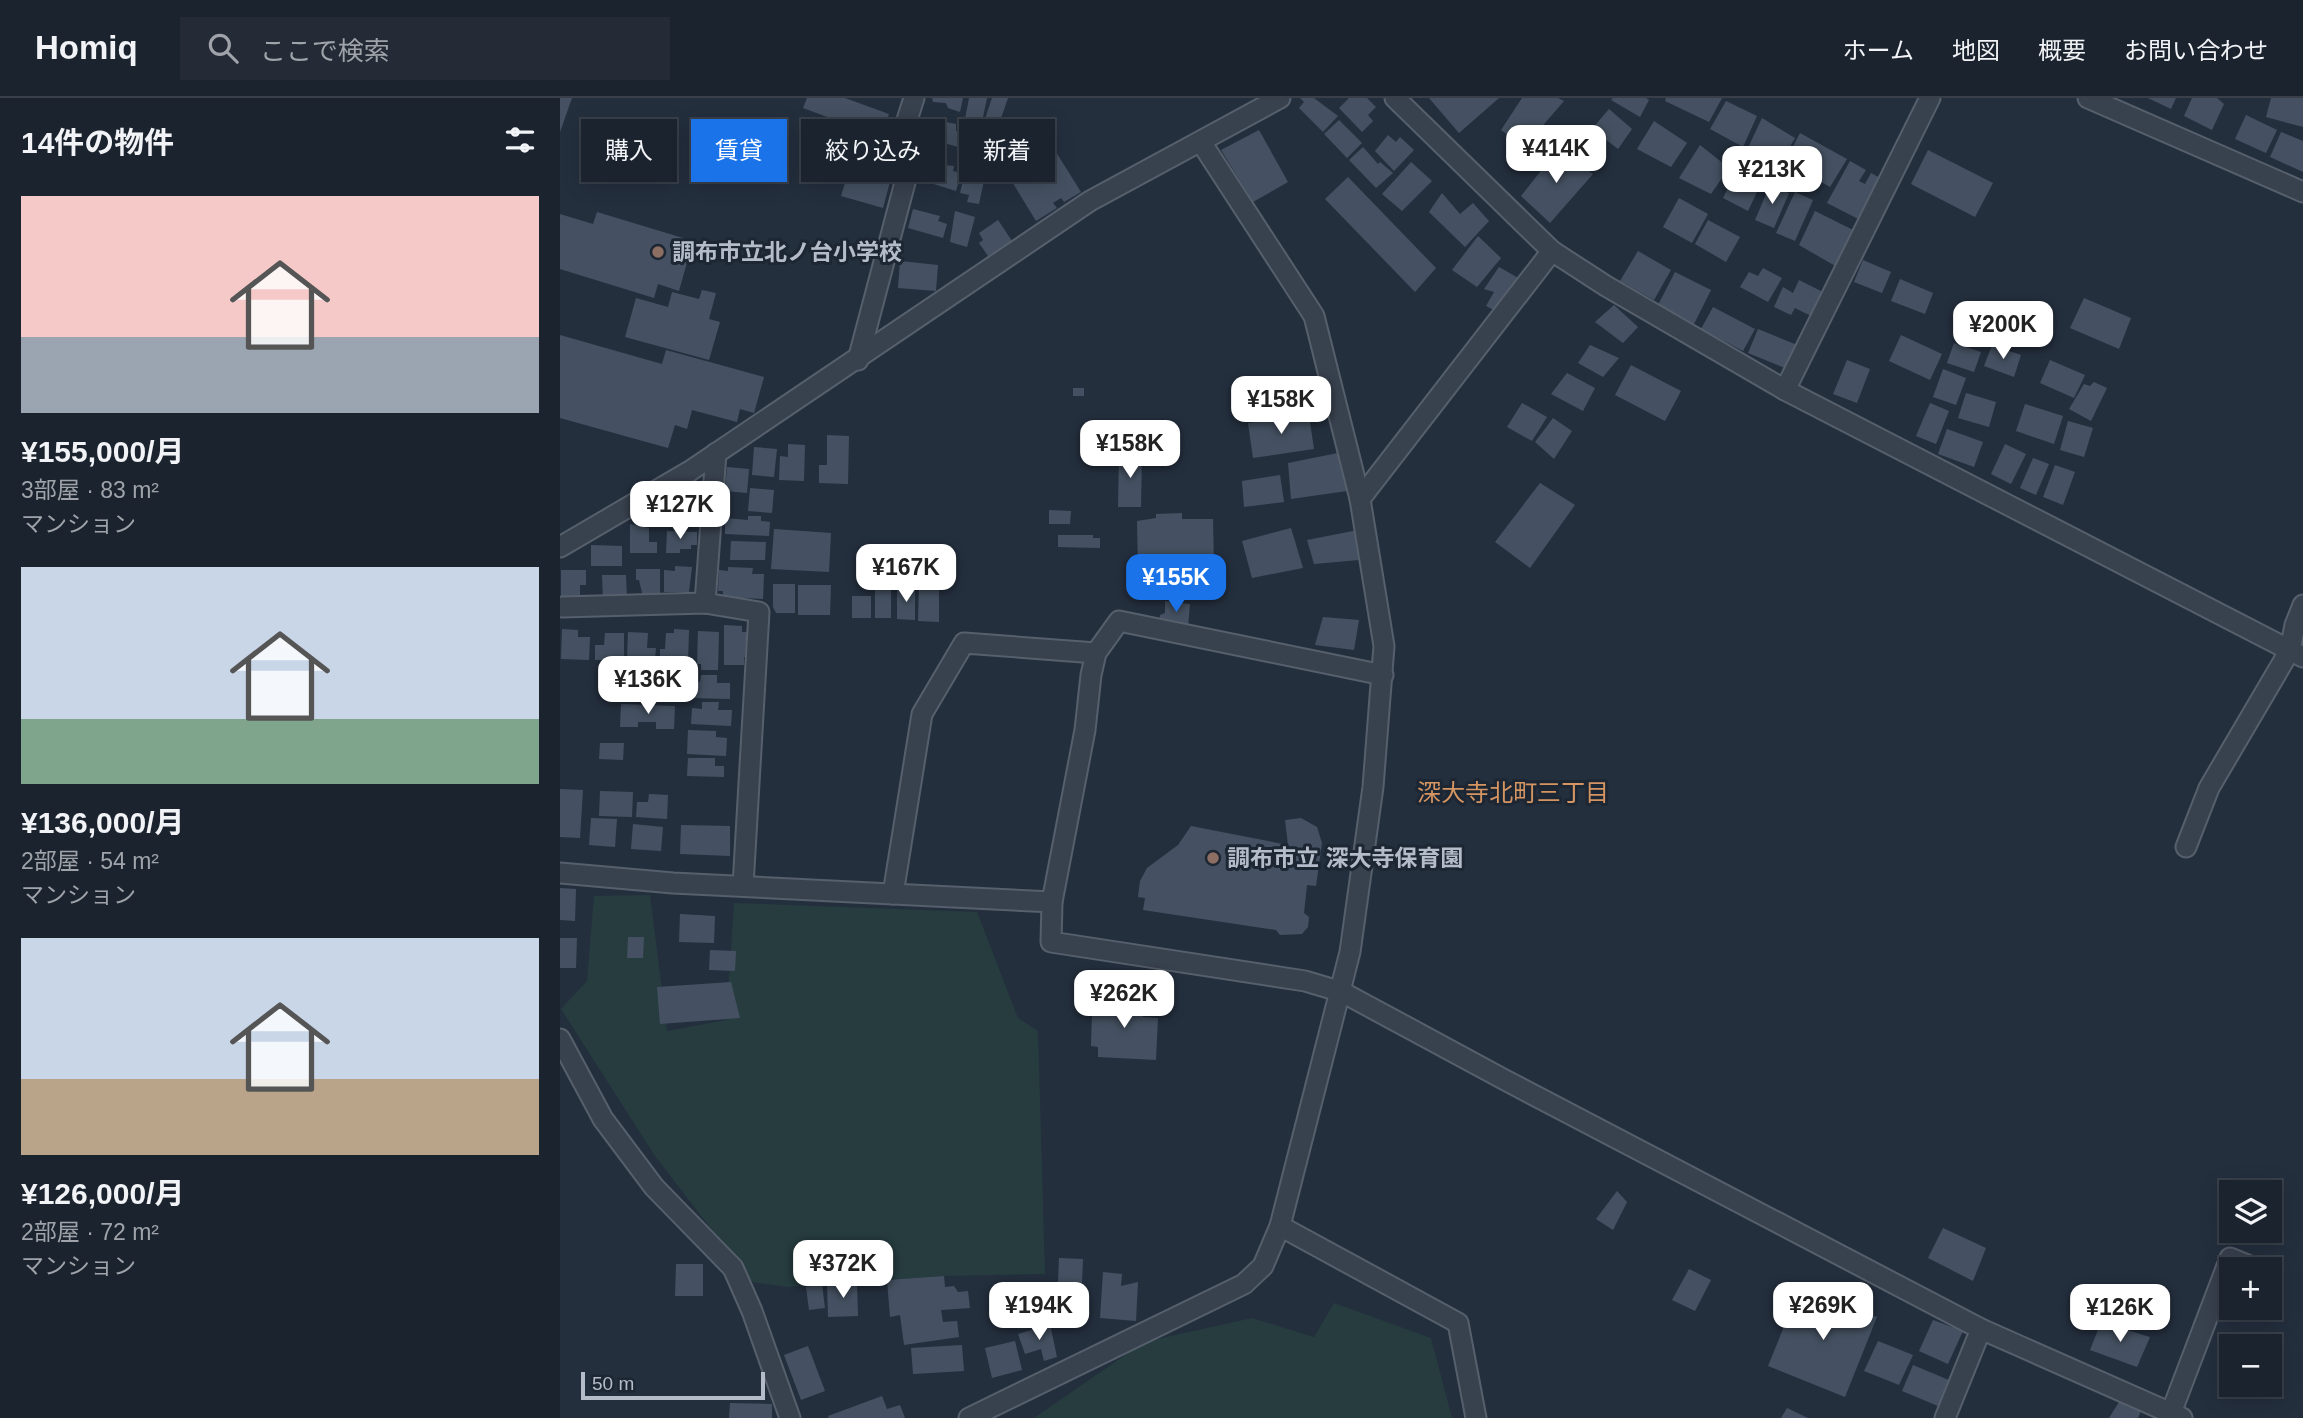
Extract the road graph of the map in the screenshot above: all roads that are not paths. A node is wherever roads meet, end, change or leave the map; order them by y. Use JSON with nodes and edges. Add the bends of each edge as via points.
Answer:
{"nodes":[{"id":1,"x":914,"y":98,"type":"edge"},
{"id":2,"x":1280,"y":98,"type":"edge"},
{"id":3,"x":1395,"y":98,"type":"edge"},
{"id":4,"x":1930,"y":98,"type":"edge"},
{"id":5,"x":2088,"y":98,"type":"edge"},
{"id":6,"x":1201,"y":142,"type":"junction"},
{"id":7,"x":2303,"y":192,"type":"edge"},
{"id":8,"x":1552,"y":251,"type":"junction"},
{"id":9,"x":858,"y":360,"type":"junction"},
{"id":10,"x":1785,"y":390,"type":"junction"},
{"id":11,"x":716,"y":453,"type":"junction"},
{"id":12,"x":1360,"y":499,"type":"junction"},
{"id":13,"x":560,"y":547,"type":"edge"},
{"id":14,"x":705,"y":603,"type":"junction"},
{"id":15,"x":2303,"y":605,"type":"edge"},
{"id":16,"x":562,"y":607,"type":"dead end"},
{"id":17,"x":1096,"y":653,"type":"junction"},
{"id":18,"x":2296,"y":654,"type":"edge"},
{"id":19,"x":1383,"y":675,"type":"junction"},
{"id":20,"x":2186,"y":847,"type":"dead end"},
{"id":21,"x":560,"y":873,"type":"edge"},
{"id":22,"x":743,"y":886,"type":"junction"},
{"id":23,"x":893,"y":894,"type":"junction"},
{"id":24,"x":1052,"y":902,"type":"junction"},
{"id":25,"x":1342,"y":992,"type":"junction"},
{"id":26,"x":560,"y":1039,"type":"edge"},
{"id":27,"x":1280,"y":1226,"type":"junction"},
{"id":28,"x":2219,"y":1290,"type":"edge"},
{"id":29,"x":1981,"y":1329,"type":"junction"},
{"id":30,"x":2176,"y":1416,"type":"edge"},
{"id":31,"x":790,"y":1418,"type":"edge"},
{"id":32,"x":969,"y":1418,"type":"edge"},
{"id":33,"x":1476,"y":1418,"type":"edge"},
{"id":34,"x":1944,"y":1418,"type":"edge"}],
"edges":[{"from":1,"to":9,"type":"street","via":[[907,120],[912,156]]},
{"from":2,"to":6,"type":"street"},
{"from":3,"to":8,"type":"street"},
{"from":4,"to":10,"type":"street"},
{"from":5,"to":7,"type":"street"},
{"from":6,"to":9,"type":"street","via":[[1090,201]]},
{"from":6,"to":12,"type":"street","via":[[1314,316]]},
{"from":8,"to":10,"type":"street"},
{"from":8,"to":12,"type":"street"},
{"from":9,"to":11,"type":"street"},
{"from":10,"to":18,"type":"street"},
{"from":11,"to":13,"type":"street"},
{"from":11,"to":14,"type":"street"},
{"from":12,"to":19,"type":"street","via":[[1384,646]]},
{"from":14,"to":16,"type":"street"},
{"from":14,"to":22,"type":"street","via":[[760,612]]},
{"from":15,"to":18,"type":"street","via":[[2295,625]]},
{"from":17,"to":19,"type":"street","via":[[1119,621]]},
{"from":17,"to":23,"type":"street","via":[[964,642],[922,714]]},
{"from":17,"to":24,"type":"street"},
{"from":18,"to":20,"type":"street","via":[[2209,788]]},
{"from":19,"to":25,"type":"street","via":[[1373,787]]},
{"from":21,"to":22,"type":"street"},
{"from":22,"to":23,"type":"street"},
{"from":23,"to":24,"type":"street"},
{"from":24,"to":25,"type":"street","via":[[1051,942],[1305,981]]},
{"from":25,"to":27,"type":"street"},
{"from":25,"to":29,"type":"street"},
{"from":26,"to":31,"type":"street","via":[[603,1119],[654,1187],[733,1268]]},
{"from":27,"to":32,"type":"street","via":[[1263,1266],[1244,1284]]},
{"from":27,"to":33,"type":"street","via":[[1458,1323]]},
{"from":28,"to":30,"type":"street"},
{"from":29,"to":30,"type":"street"},
{"from":29,"to":34,"type":"street"}]}
